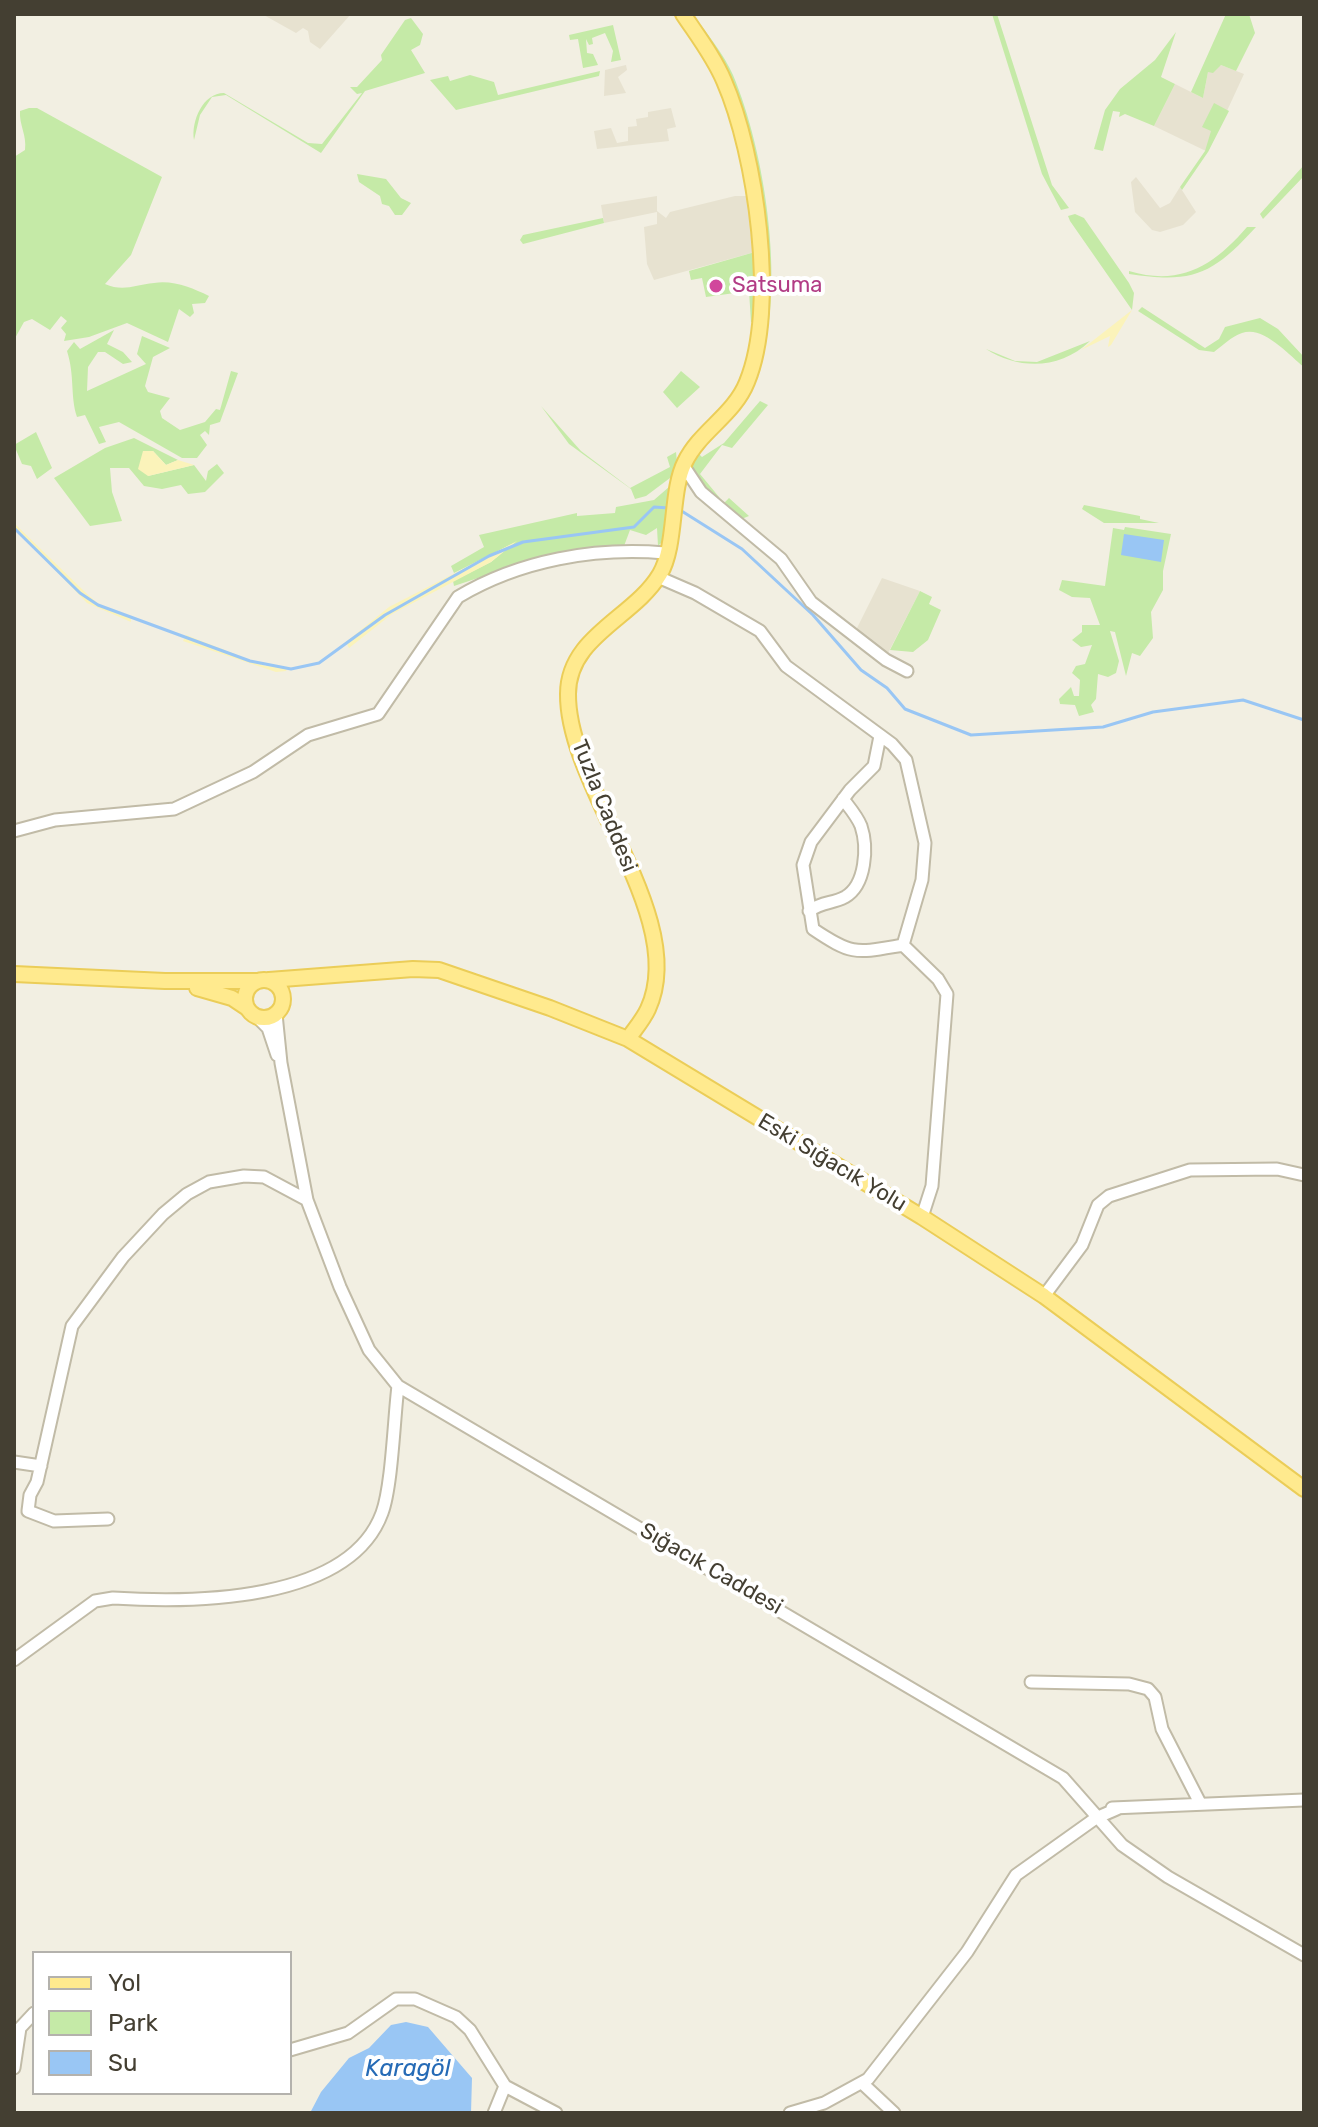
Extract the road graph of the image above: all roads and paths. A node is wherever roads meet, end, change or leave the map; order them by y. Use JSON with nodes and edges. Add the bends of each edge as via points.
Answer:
{"nodes":[{"id":1,"x":683,"y":14,"type":"edge"},
{"id":2,"x":683,"y":465,"type":"junction"},
{"id":3,"x":668,"y":546,"type":"junction"},
{"id":4,"x":658,"y":577,"type":"junction"},
{"id":5,"x":907,"y":671,"type":"dead end"},
{"id":6,"x":880,"y":736,"type":"junction"},
{"id":7,"x":843,"y":799,"type":"junction"},
{"id":8,"x":14,"y":831,"type":"edge"},
{"id":9,"x":809,"y":911,"type":"junction"},
{"id":10,"x":903,"y":945,"type":"junction"},
{"id":11,"x":14,"y":974,"type":"edge"},
{"id":12,"x":306,"y":978,"type":"junction"},
{"id":13,"x":263,"y":980,"type":"junction"},
{"id":14,"x":165,"y":981,"type":"junction"},
{"id":15,"x":279,"y":1009,"type":"junction"},
{"id":16,"x":252,"y":1012,"type":"junction"},
{"id":17,"x":628,"y":1039,"type":"junction"},
{"id":18,"x":281,"y":1063,"type":"junction"},
{"id":19,"x":1304,"y":1175,"type":"edge"},
{"id":20,"x":307,"y":1200,"type":"junction"},
{"id":21,"x":922,"y":1217,"type":"junction"},
{"id":22,"x":1044,"y":1296,"type":"junction"},
{"id":23,"x":398,"y":1386,"type":"junction"},
{"id":24,"x":14,"y":1462,"type":"edge"},
{"id":25,"x":41,"y":1466,"type":"junction"},
{"id":26,"x":1304,"y":1489,"type":"edge"},
{"id":27,"x":108,"y":1519,"type":"dead end"},
{"id":28,"x":14,"y":1660,"type":"edge"},
{"id":29,"x":1031,"y":1682,"type":"dead end"},
{"id":30,"x":1304,"y":1800,"type":"edge"},
{"id":31,"x":1200,"y":1803,"type":"junction"},
{"id":32,"x":1088,"y":1808,"type":"junction"},
{"id":33,"x":1119,"y":1808,"type":"junction"},
{"id":34,"x":1096,"y":1818,"type":"junction"},
{"id":35,"x":1304,"y":1955,"type":"edge"},
{"id":36,"x":17,"y":2027,"type":"edge"},
{"id":37,"x":292,"y":2049,"type":"edge"},
{"id":38,"x":14,"y":2068,"type":"edge"},
{"id":39,"x":862,"y":2083,"type":"junction"},
{"id":40,"x":505,"y":2086,"type":"junction"},
{"id":41,"x":494,"y":2113,"type":"edge"},
{"id":42,"x":556,"y":2113,"type":"edge"},
{"id":43,"x":790,"y":2113,"type":"edge"},
{"id":44,"x":894,"y":2113,"type":"edge"}],
"edges":[{"from":1,"to":2,"type":"main road","via":[[724,79],[747,148],[762,294],[758,345],[747,383]]},
{"from":2,"to":3,"type":"main road","name":"Tuzla Caddesi"},
{"from":2,"to":5,"type":"street","via":[[701,492],[781,559],[811,602]]},
{"from":3,"to":4,"type":"main road","name":"Tuzla Caddesi"},
{"from":3,"to":8,"type":"street","via":[[617,549],[524,567],[478,585],[458,597],[378,714],[308,735],[253,772],[174,809],[55,820]]},
{"from":4,"to":6,"type":"street","via":[[760,631],[786,666]]},
{"from":4,"to":17,"type":"main road","name":"Tuzla Caddesi","via":[[582,648],[568,694],[581,756],[652,930],[656,971],[649,1009]]},
{"from":6,"to":7,"type":"street","via":[[874,766]]},
{"from":6,"to":10,"type":"street","via":[[906,760],[925,843],[922,880]]},
{"from":7,"to":9,"type":"street","via":[[811,842],[803,865]]},
{"from":7,"to":9,"type":"street","via":[[864,837],[865,856],[856,886],[847,896],[823,901]]},
{"from":9,"to":10,"type":"street","via":[[813,929],[845,950],[857,953]]},
{"from":10,"to":21,"type":"street","via":[[947,994],[932,1186]]},
{"from":11,"to":14,"type":"main road"},
{"from":12,"to":13,"type":"main road","name":"Eski Sığacık Yolu"},
{"from":12,"to":15,"type":"main road"},
{"from":12,"to":17,"type":"main road","name":"Eski Sığacık Yolu","via":[[439,970]]},
{"from":13,"to":14,"type":"main road","name":"Eski Sığacık Yolu"},
{"from":13,"to":15,"type":"main road","via":[[282,992]]},
{"from":13,"to":16,"type":"main road","via":[[245,995]]},
{"from":14,"to":16,"type":"main road","via":[[215,992]]},
{"from":15,"to":16,"type":"main road"},
{"from":15,"to":18,"type":"street"},
{"from":16,"to":18,"type":"street","via":[[268,1028]]},
{"from":17,"to":21,"type":"main road","name":"Eski Sığacık Yolu"},
{"from":18,"to":20,"type":"street","name":"Sığacık Caddesi"},
{"from":19,"to":22,"type":"street","via":[[1277,1169],[1190,1170],[1109,1196],[1098,1205],[1082,1245]]},
{"from":20,"to":23,"type":"street","name":"Sığacık Caddesi","via":[[369,1350]]},
{"from":20,"to":25,"type":"street","via":[[264,1177],[244,1176],[209,1182],[163,1214],[72,1326]]},
{"from":21,"to":22,"type":"main road","name":"Eski Sığacık Yolu"},
{"from":22,"to":26,"type":"main road","name":"Eski Sığacık Yolu"},
{"from":23,"to":28,"type":"street","via":[[383,1511],[372,1534],[331,1568],[301,1582],[220,1599],[95,1601]]},
{"from":23,"to":32,"type":"street","name":"Sığacık Caddesi","via":[[1063,1778]]},
{"from":24,"to":25,"type":"street"},
{"from":25,"to":27,"type":"street","via":[[28,1511],[54,1521]]},
{"from":29,"to":31,"type":"street","via":[[1148,1689]]},
{"from":30,"to":31,"type":"street"},
{"from":31,"to":33,"type":"street"},
{"from":32,"to":33,"type":"street"},
{"from":32,"to":34,"type":"street","name":"Sığacık Caddesi"},
{"from":33,"to":34,"type":"street"},
{"from":34,"to":35,"type":"street","name":"Sığacık Caddesi","via":[[1122,1845],[1168,1877]]},
{"from":34,"to":39,"type":"street","via":[[1016,1875],[967,1952]]},
{"from":36,"to":38,"type":"street"},
{"from":37,"to":40,"type":"street","via":[[348,2033],[396,1999],[415,1999],[456,2017],[470,2030]]},
{"from":39,"to":43,"type":"street"},
{"from":39,"to":44,"type":"street"},
{"from":40,"to":41,"type":"street"},
{"from":40,"to":42,"type":"street"}]}
